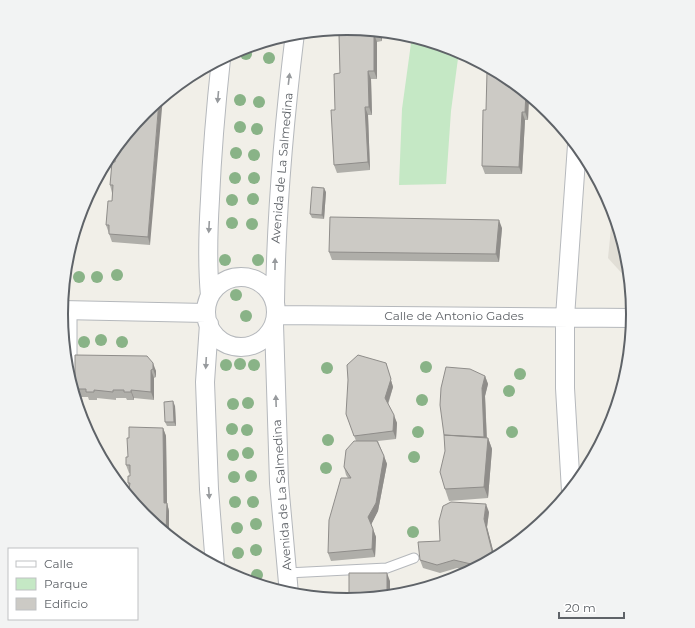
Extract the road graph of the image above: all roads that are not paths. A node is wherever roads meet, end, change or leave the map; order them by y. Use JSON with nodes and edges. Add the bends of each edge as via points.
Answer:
{"nodes":[{"id":1,"x":294,"y":40,"type":"edge"},
{"id":2,"x":220,"y":66,"type":"edge"},
{"id":3,"x":576,"y":155,"type":"edge"},
{"id":4,"x":68,"y":310,"type":"edge"},
{"id":5,"x":208,"y":311,"type":"junction"},
{"id":6,"x":275,"y":314,"type":"junction"},
{"id":7,"x":565,"y":317,"type":"junction"},
{"id":8,"x":626,"y":318,"type":"edge"},
{"id":9,"x":570,"y":483,"type":"edge"},
{"id":10,"x":414,"y":558,"type":"dead end"},
{"id":11,"x":214,"y":559,"type":"edge"},
{"id":12,"x":287,"y":572,"type":"junction"},
{"id":13,"x":288,"y":587,"type":"edge"}],
"edges":[{"from":6,"to":1,"type":"street","name":"Avenida de La Salmedina","one_way":true,"via":[[276,242],[287,96]]},
{"from":2,"to":5,"type":"street","one_way":true,"via":[[212,152],[207,265]]},
{"from":3,"to":7,"type":"street"},
{"from":4,"to":5,"type":"street"},
{"from":5,"to":6,"type":"street","via":[[214,334],[231,346],[241,347],[252,346],[261,341],[269,333]]},
{"from":5,"to":6,"type":"street","via":[[218,286],[239,277],[261,284],[270,292]]},
{"from":5,"to":11,"type":"street","one_way":true,"via":[[206,390]]},
{"from":6,"to":7,"type":"street","name":"Calle de Antonio Gades"},
{"from":12,"to":6,"type":"street","name":"Avenida de La Salmedina","one_way":true,"via":[[279,483]]},
{"from":7,"to":8,"type":"street","name":"Calle de Antonio Gades"},
{"from":7,"to":9,"type":"street"},
{"from":10,"to":12,"type":"lane","via":[[387,568]]},
{"from":12,"to":13,"type":"street","name":"Avenida de La Salmedina"}]}
